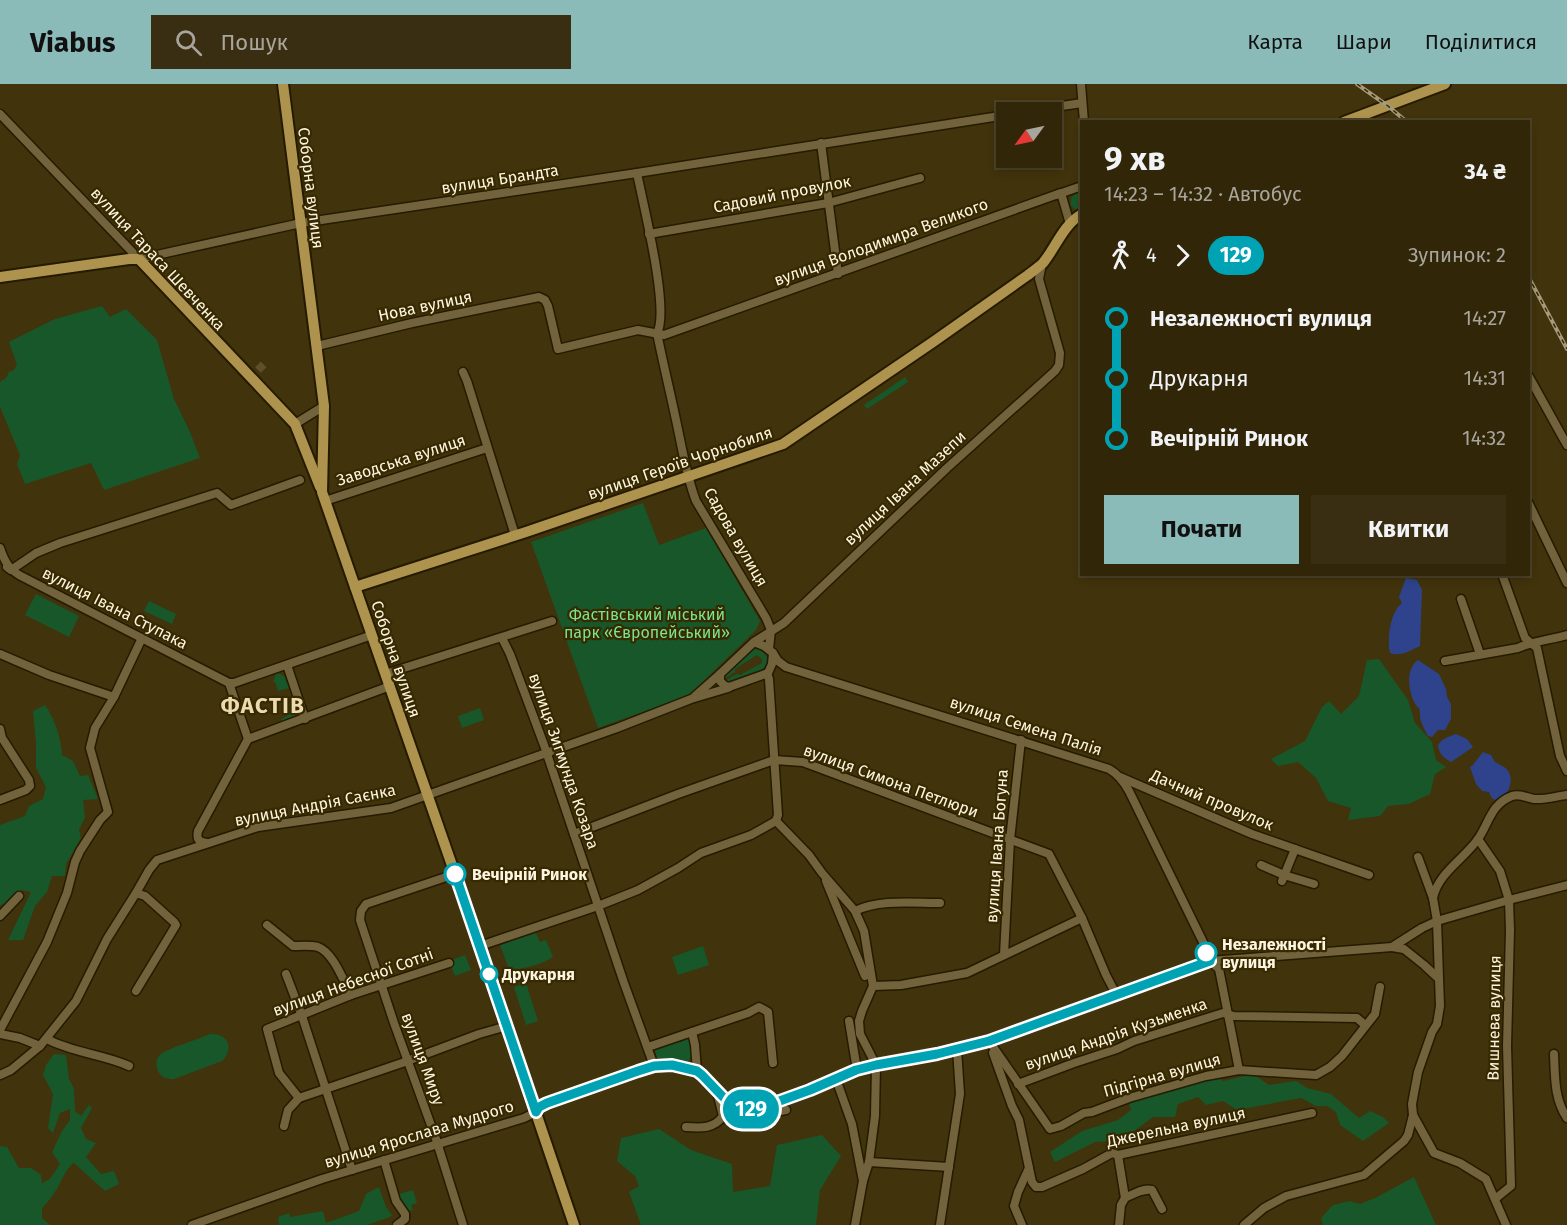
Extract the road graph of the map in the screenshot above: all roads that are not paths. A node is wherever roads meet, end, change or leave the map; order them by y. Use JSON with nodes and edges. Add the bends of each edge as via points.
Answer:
{"nodes":[{"id":1,"x":283,"y":84,"type":"edge"},
{"id":2,"x":1081,"y":84,"type":"edge"},
{"id":3,"x":1445,"y":84,"type":"edge"},
{"id":4,"x":1082,"y":103,"type":"junction"},
{"id":5,"x":1062,"y":106,"type":"edge"},
{"id":6,"x":0,"y":114,"type":"edge"},
{"id":7,"x":996,"y":117,"type":"edge"},
{"id":8,"x":1083,"y":120,"type":"edge"},
{"id":9,"x":1349,"y":120,"type":"edge"},
{"id":10,"x":821,"y":143,"type":"junction"},
{"id":11,"x":637,"y":173,"type":"junction"},
{"id":12,"x":920,"y":178,"type":"dead end"},
{"id":13,"x":1080,"y":187,"type":"edge"},
{"id":14,"x":1061,"y":193,"type":"junction"},
{"id":15,"x":828,"y":203,"type":"junction"},
{"id":16,"x":1080,"y":216,"type":"edge"},
{"id":17,"x":300,"y":223,"type":"junction"},
{"id":18,"x":1070,"y":224,"type":"junction"},
{"id":19,"x":649,"y":234,"type":"junction"},
{"id":20,"x":139,"y":259,"type":"junction"},
{"id":21,"x":1042,"y":264,"type":"junction"},
{"id":22,"x":838,"y":274,"type":"junction"},
{"id":23,"x":0,"y":277,"type":"edge"},
{"id":24,"x":539,"y":297,"type":"joint"},
{"id":25,"x":658,"y":337,"type":"junction"},
{"id":26,"x":317,"y":345,"type":"junction"},
{"id":27,"x":462,"y":372,"type":"dead end"},
{"id":28,"x":1530,"y":379,"type":"edge"},
{"id":29,"x":324,"y":406,"type":"junction"},
{"id":30,"x":295,"y":424,"type":"junction"},
{"id":31,"x":1567,"y":445,"type":"edge"},
{"id":32,"x":487,"y":448,"type":"junction"},
{"id":33,"x":687,"y":476,"type":"junction"},
{"id":34,"x":300,"y":480,"type":"dead end"},
{"id":35,"x":323,"y":496,"type":"junction"},
{"id":36,"x":1530,"y":506,"type":"edge"},
{"id":37,"x":515,"y":535,"type":"junction"},
{"id":38,"x":0,"y":550,"type":"edge"},
{"id":39,"x":0,"y":562,"type":"edge"},
{"id":40,"x":11,"y":570,"type":"junction"},
{"id":41,"x":1503,"y":576,"type":"edge"},
{"id":42,"x":1567,"y":583,"type":"edge"},
{"id":43,"x":355,"y":587,"type":"junction"},
{"id":44,"x":1461,"y":599,"type":"dead end"},
{"id":45,"x":552,"y":621,"type":"dead end"},
{"id":46,"x":771,"y":630,"type":"junction"},
{"id":47,"x":372,"y":636,"type":"junction"},
{"id":48,"x":1567,"y":636,"type":"edge"},
{"id":49,"x":142,"y":638,"type":"junction"},
{"id":50,"x":502,"y":638,"type":"junction"},
{"id":51,"x":754,"y":642,"type":"junction"},
{"id":52,"x":1530,"y":643,"type":"junction"},
{"id":53,"x":771,"y":651,"type":"junction"},
{"id":54,"x":0,"y":654,"type":"edge"},
{"id":55,"x":1480,"y":654,"type":"junction"},
{"id":56,"x":1445,"y":661,"type":"dead end"},
{"id":57,"x":287,"y":665,"type":"junction"},
{"id":58,"x":786,"y":667,"type":"junction"},
{"id":59,"x":767,"y":673,"type":"junction"},
{"id":60,"x":385,"y":674,"type":"junction"},
{"id":61,"x":720,"y":674,"type":"junction"},
{"id":62,"x":230,"y":682,"type":"junction"},
{"id":63,"x":390,"y":686,"type":"junction"},
{"id":64,"x":728,"y":688,"type":"junction"},
{"id":65,"x":114,"y":697,"type":"junction"},
{"id":66,"x":691,"y":699,"type":"junction"},
{"id":67,"x":305,"y":718,"type":"junction"},
{"id":68,"x":0,"y":729,"type":"edge"},
{"id":69,"x":248,"y":739,"type":"junction"},
{"id":70,"x":1021,"y":740,"type":"junction"},
{"id":71,"x":546,"y":752,"type":"junction"},
{"id":72,"x":774,"y":760,"type":"junction"},
{"id":73,"x":1567,"y":771,"type":"edge"},
{"id":74,"x":1119,"y":777,"type":"junction"},
{"id":75,"x":428,"y":794,"type":"junction"},
{"id":76,"x":1566,"y":794,"type":"edge"},
{"id":77,"x":0,"y":800,"type":"edge"},
{"id":78,"x":776,"y":821,"type":"junction"},
{"id":79,"x":574,"y":834,"type":"junction"},
{"id":80,"x":1478,"y":839,"type":"junction"},
{"id":81,"x":1010,"y":840,"type":"junction"},
{"id":82,"x":208,"y":843,"type":"junction"},
{"id":83,"x":1294,"y":849,"type":"junction"},
{"id":84,"x":1418,"y":856,"type":"dead end"},
{"id":85,"x":1260,"y":865,"type":"dead end"},
{"id":86,"x":822,"y":873,"type":"junction"},
{"id":87,"x":455,"y":874,"type":"junction"},
{"id":88,"x":1370,"y":875,"type":"dead end"},
{"id":89,"x":1283,"y":878,"type":"junction"},
{"id":90,"x":1314,"y":884,"type":"dead end"},
{"id":91,"x":1567,"y":885,"type":"edge"},
{"id":92,"x":136,"y":893,"type":"junction"},
{"id":93,"x":19,"y":896,"type":"dead end"},
{"id":94,"x":1433,"y":898,"type":"junction"},
{"id":95,"x":1509,"y":900,"type":"junction"},
{"id":96,"x":940,"y":903,"type":"dead end"},
{"id":97,"x":598,"y":906,"type":"junction"},
{"id":98,"x":855,"y":911,"type":"junction"},
{"id":99,"x":0,"y":916,"type":"edge"},
{"id":100,"x":1082,"y":918,"type":"junction"},
{"id":101,"x":1437,"y":921,"type":"junction"},
{"id":102,"x":267,"y":926,"type":"dead end"},
{"id":103,"x":480,"y":946,"type":"junction"},
{"id":104,"x":1392,"y":947,"type":"junction"},
{"id":105,"x":1004,"y":955,"type":"junction"},
{"id":106,"x":1210,"y":961,"type":"junction"},
{"id":107,"x":449,"y":963,"type":"dead end"},
{"id":108,"x":286,"y":974,"type":"dead end"},
{"id":109,"x":865,"y":976,"type":"dead end"},
{"id":110,"x":1438,"y":978,"type":"junction"},
{"id":111,"x":381,"y":984,"type":"junction"},
{"id":112,"x":873,"y":986,"type":"junction"},
{"id":113,"x":1380,"y":987,"type":"dead end"},
{"id":114,"x":136,"y":991,"type":"dead end"},
{"id":115,"x":351,"y":995,"type":"junction"},
{"id":116,"x":1117,"y":996,"type":"junction"},
{"id":117,"x":1227,"y":1014,"type":"junction"},
{"id":118,"x":302,"y":1016,"type":"junction"},
{"id":119,"x":849,"y":1021,"type":"dead end"},
{"id":120,"x":1365,"y":1025,"type":"junction"},
{"id":121,"x":507,"y":1026,"type":"junction"},
{"id":122,"x":0,"y":1032,"type":"edge"},
{"id":123,"x":692,"y":1032,"type":"junction"},
{"id":124,"x":989,"y":1041,"type":"junction"},
{"id":125,"x":44,"y":1043,"type":"junction"},
{"id":126,"x":648,"y":1047,"type":"junction"},
{"id":127,"x":957,"y":1049,"type":"junction"},
{"id":128,"x":1554,"y":1054,"type":"dead end"},
{"id":129,"x":408,"y":1061,"type":"junction"},
{"id":130,"x":773,"y":1063,"type":"dead end"},
{"id":131,"x":876,"y":1065,"type":"junction"},
{"id":132,"x":129,"y":1066,"type":"dead end"},
{"id":133,"x":654,"y":1066,"type":"junction"},
{"id":134,"x":856,"y":1070,"type":"junction"},
{"id":135,"x":1239,"y":1070,"type":"junction"},
{"id":136,"x":697,"y":1071,"type":"junction"},
{"id":137,"x":0,"y":1075,"type":"edge"},
{"id":138,"x":836,"y":1080,"type":"junction"},
{"id":139,"x":1018,"y":1084,"type":"junction"},
{"id":140,"x":326,"y":1089,"type":"junction"},
{"id":141,"x":716,"y":1089,"type":"junction"},
{"id":142,"x":299,"y":1098,"type":"junction"},
{"id":143,"x":786,"y":1110,"type":"dead end"},
{"id":144,"x":536,"y":1112,"type":"junction"},
{"id":145,"x":1312,"y":1113,"type":"dead end"},
{"id":146,"x":1413,"y":1114,"type":"junction"},
{"id":147,"x":723,"y":1116,"type":"junction"},
{"id":148,"x":1567,"y":1118,"type":"edge"},
{"id":149,"x":284,"y":1126,"type":"dead end"},
{"id":150,"x":686,"y":1127,"type":"dead end"},
{"id":151,"x":1422,"y":1131,"type":"junction"},
{"id":152,"x":1408,"y":1135,"type":"junction"},
{"id":153,"x":438,"y":1145,"type":"junction"},
{"id":154,"x":1118,"y":1155,"type":"junction"},
{"id":155,"x":384,"y":1160,"type":"junction"},
{"id":156,"x":869,"y":1162,"type":"junction"},
{"id":157,"x":949,"y":1167,"type":"junction"},
{"id":158,"x":1029,"y":1168,"type":"junction"},
{"id":159,"x":352,"y":1170,"type":"junction"},
{"id":160,"x":862,"y":1181,"type":"junction"},
{"id":161,"x":1125,"y":1198,"type":"junction"},
{"id":162,"x":1495,"y":1199,"type":"junction"},
{"id":163,"x":1162,"y":1209,"type":"dead end"},
{"id":164,"x":192,"y":1225,"type":"edge"},
{"id":165,"x":397,"y":1225,"type":"edge"},
{"id":166,"x":463,"y":1225,"type":"edge"},
{"id":167,"x":574,"y":1225,"type":"edge"},
{"id":168,"x":855,"y":1225,"type":"edge"},
{"id":169,"x":940,"y":1225,"type":"edge"},
{"id":170,"x":1022,"y":1225,"type":"edge"},
{"id":171,"x":1119,"y":1225,"type":"edge"},
{"id":172,"x":1244,"y":1225,"type":"edge"},
{"id":173,"x":1506,"y":1225,"type":"edge"}],
"edges":[{"from":1,"to":17,"type":"main road","name":"Соборна вулиця"},
{"from":2,"to":4,"type":"street"},
{"from":3,"to":9,"type":"main road"},
{"from":4,"to":5,"type":"street"},
{"from":4,"to":8,"type":"street"},
{"from":6,"to":20,"type":"street","name":"вулиця Тараса Шевченка"},
{"from":7,"to":10,"type":"street","name":"вулиця Брандта"},
{"from":10,"to":11,"type":"street","name":"вулиця Брандта"},
{"from":10,"to":15,"type":"street"},
{"from":11,"to":17,"type":"street","name":"вулиця Брандта"},
{"from":11,"to":19,"type":"street","name":"Садова вулиця"},
{"from":12,"to":15,"type":"street","name":"Садовий провулок"},
{"from":13,"to":14,"type":"street","name":"вулиця Володимира Великого"},
{"from":14,"to":18,"type":"street"},
{"from":14,"to":22,"type":"street","name":"вулиця Володимира Великого"},
{"from":15,"to":19,"type":"street","name":"Садовий провулок"},
{"from":15,"to":22,"type":"street"},
{"from":16,"to":18,"type":"main road","name":"вулиця Героїв Чорнобиля"},
{"from":17,"to":20,"type":"street","name":"вулиця Брандта"},
{"from":17,"to":26,"type":"main road","name":"Соборна вулиця"},
{"from":18,"to":21,"type":"main road","name":"вулиця Героїв Чорнобиля"},
{"from":19,"to":25,"type":"street","name":"Садова вулиця","via":[[660,297]]},
{"from":20,"to":23,"type":"main road","name":"вулиця Брандта"},
{"from":20,"to":30,"type":"main road","name":"вулиця Тараса Шевченка"},
{"from":21,"to":33,"type":"main road","name":"вулиця Героїв Чорнобиля","via":[[783,444]]},
{"from":21,"to":46,"type":"street","name":"вулиця Івана Мазепи","via":[[1040,279],[1060,357],[1055,371],[784,623]]},
{"from":22,"to":25,"type":"street","name":"вулиця Володимира Великого"},
{"from":24,"to":25,"type":"street","name":"вулиця Володимира Великого","via":[[548,306],[558,349],[638,330]]},
{"from":24,"to":26,"type":"street","name":"Нова вулиця"},
{"from":25,"to":33,"type":"street","name":"Садова вулиця"},
{"from":26,"to":29,"type":"main road","name":"Соборна вулиця"},
{"from":27,"to":32,"type":"street"},
{"from":28,"to":31,"type":"street"},
{"from":29,"to":30,"type":"street"},
{"from":29,"to":35,"type":"main road","name":"Соборна вулиця"},
{"from":30,"to":35,"type":"main road"},
{"from":32,"to":35,"type":"street","name":"Заводська вулиця"},
{"from":32,"to":37,"type":"street"},
{"from":33,"to":37,"type":"main road","name":"вулиця Героїв Чорнобиля"},
{"from":33,"to":46,"type":"street","name":"Садова вулиця","via":[[696,501]]},
{"from":34,"to":40,"type":"street","via":[[231,505],[217,493],[71,539],[36,553]]},
{"from":35,"to":43,"type":"main road","name":"Соборна вулиця"},
{"from":36,"to":42,"type":"street"},
{"from":37,"to":43,"type":"main road","name":"вулиця Героїв Чорнобиля"},
{"from":38,"to":40,"type":"street"},
{"from":39,"to":40,"type":"street","name":"вулиця Івана Ступака"},
{"from":40,"to":49,"type":"street","name":"вулиця Івана Ступака"},
{"from":41,"to":52,"type":"street","via":[[1525,639]]},
{"from":43,"to":47,"type":"main road","name":"Соборна вулиця"},
{"from":44,"to":55,"type":"street"},
{"from":45,"to":50,"type":"street"},
{"from":46,"to":51,"type":"street","name":"вулиця Івана Мазепи"},
{"from":46,"to":53,"type":"street"},
{"from":47,"to":57,"type":"street"},
{"from":47,"to":60,"type":"main road","name":"Соборна вулиця"},
{"from":48,"to":52,"type":"street"},
{"from":49,"to":62,"type":"street","name":"вулиця Івана Ступака"},
{"from":49,"to":65,"type":"street"},
{"from":50,"to":60,"type":"street"},
{"from":50,"to":71,"type":"street","name":"вулиця Зигмунда Козара"},
{"from":51,"to":53,"type":"street"},
{"from":51,"to":61,"type":"street","name":"вулиця Івана Мазепи"},
{"from":52,"to":55,"type":"street"},
{"from":52,"to":73,"type":"street","via":[[1538,654],[1560,756]]},
{"from":53,"to":58,"type":"street","name":"вулиця Семена Палія"},
{"from":53,"to":59,"type":"street","via":[[772,664]]},
{"from":54,"to":65,"type":"street"},
{"from":55,"to":56,"type":"street"},
{"from":57,"to":62,"type":"street"},
{"from":57,"to":67,"type":"street"},
{"from":58,"to":59,"type":"street"},
{"from":58,"to":70,"type":"street","name":"вулиця Семена Палія"},
{"from":59,"to":64,"type":"street"},
{"from":59,"to":72,"type":"street"},
{"from":60,"to":63,"type":"main road","name":"Соборна вулиця"},
{"from":61,"to":64,"type":"street","via":[[720,681]]},
{"from":61,"to":66,"type":"street"},
{"from":62,"to":69,"type":"street"},
{"from":63,"to":67,"type":"street"},
{"from":63,"to":75,"type":"main road","name":"Соборна вулиця"},
{"from":64,"to":66,"type":"street"},
{"from":65,"to":122,"type":"street","via":[[95,728],[90,748],[108,812],[75,861],[47,942]]},
{"from":66,"to":71,"type":"street"},
{"from":67,"to":69,"type":"street"},
{"from":68,"to":77,"type":"street","via":[[30,786]]},
{"from":69,"to":82,"type":"street","via":[[198,831],[198,840]]},
{"from":70,"to":74,"type":"street","name":"вулиця Семена Палія","via":[[1109,769]]},
{"from":70,"to":81,"type":"street","name":"вулиця Івана Богуна"},
{"from":71,"to":75,"type":"street"},
{"from":71,"to":79,"type":"street","name":"вулиця Зигмунда Козара"},
{"from":72,"to":78,"type":"street"},
{"from":72,"to":79,"type":"street","name":"вулиця Симона Петлюри"},
{"from":72,"to":81,"type":"street","name":"вулиця Симона Петлюри","via":[[803,762]]},
{"from":74,"to":83,"type":"street","name":"Дачний провулок"},
{"from":74,"to":106,"type":"street"},
{"from":75,"to":82,"type":"street","name":"вулиця Андрія Саєнка","via":[[391,808],[258,827]]},
{"from":75,"to":87,"type":"main road","name":"Соборна вулиця"},
{"from":76,"to":80,"type":"street","via":[[1533,799],[1513,795],[1498,804]]},
{"from":78,"to":86,"type":"street"},
{"from":78,"to":97,"type":"street","via":[[751,835],[700,853],[638,890]]},
{"from":79,"to":97,"type":"street","name":"вулиця Зигмунда Козара"},
{"from":80,"to":94,"type":"street","via":[[1435,887]]},
{"from":80,"to":95,"type":"street","name":"Вишнева вулиця","via":[[1500,871]]},
{"from":81,"to":100,"type":"street","name":"вулиця Симона Петлюри","via":[[1049,854]]},
{"from":81,"to":105,"type":"street","name":"вулиця Івана Богуна"},
{"from":82,"to":92,"type":"street","name":"вулиця Андрія Саєнка","via":[[157,860]]},
{"from":83,"to":88,"type":"street","name":"Дачний провулок"},
{"from":83,"to":89,"type":"street"},
{"from":84,"to":94,"type":"street"},
{"from":85,"to":89,"type":"street"},
{"from":86,"to":98,"type":"street"},
{"from":86,"to":109,"type":"street"},
{"from":87,"to":103,"type":"main road","name":"Соборна вулиця"},
{"from":87,"to":111,"type":"street","name":"вулиця Миру","via":[[366,903],[360,920]]},
{"from":89,"to":90,"type":"street"},
{"from":91,"to":95,"type":"street"},
{"from":92,"to":114,"type":"street","via":[[145,896],[176,925]]},
{"from":92,"to":125,"type":"street","name":"вулиця Андрія Саєнка","via":[[107,939],[76,1001]]},
{"from":93,"to":99,"type":"street"},
{"from":94,"to":101,"type":"street"},
{"from":95,"to":101,"type":"street"},
{"from":95,"to":162,"type":"street","name":"Вишнева вулиця","via":[[1507,1046],[1511,1186]]},
{"from":96,"to":98,"type":"street","via":[[892,903]]},
{"from":97,"to":103,"type":"street"},
{"from":97,"to":126,"type":"street","name":"вулиця Зигмунда Козара"},
{"from":98,"to":112,"type":"street","via":[[864,931]]},
{"from":100,"to":105,"type":"street"},
{"from":100,"to":116,"type":"street","name":"вулиця Симона Петлюри"},
{"from":101,"to":104,"type":"street"},
{"from":101,"to":110,"type":"street"},
{"from":102,"to":115,"type":"street","via":[[293,946],[319,947],[326,952]]},
{"from":103,"to":121,"type":"main road","name":"Соборна вулиця"},
{"from":104,"to":106,"type":"street"},
{"from":104,"to":110,"type":"street","via":[[1404,949]]},
{"from":105,"to":112,"type":"street","via":[[967,973]]},
{"from":106,"to":116,"type":"street"},
{"from":106,"to":117,"type":"street","via":[[1219,969]]},
{"from":107,"to":111,"type":"street","name":"вулиця Небесної Сотні"},
{"from":108,"to":118,"type":"street"},
{"from":110,"to":146,"type":"street","via":[[1439,1015],[1418,1072]]},
{"from":111,"to":115,"type":"street","name":"вулиця Небесної Сотні"},
{"from":111,"to":129,"type":"street","name":"вулиця Миру"},
{"from":112,"to":131,"type":"street","via":[[859,1028]]},
{"from":113,"to":120,"type":"street","name":"Підгірна вулиця","via":[[1375,1014]]},
{"from":115,"to":118,"type":"street","name":"вулиця Небесної Сотні"},
{"from":116,"to":124,"type":"street"},
{"from":117,"to":120,"type":"street","name":"вулиця Андрія Кузьменка","via":[[1357,1018]]},
{"from":117,"to":135,"type":"street"},
{"from":117,"to":139,"type":"street","name":"вулиця Андрія Кузьменка","via":[[1134,1041]]},
{"from":118,"to":140,"type":"street"},
{"from":118,"to":142,"type":"street","name":"вулиця Небесної Сотні","via":[[267,1029],[279,1073]]},
{"from":119,"to":134,"type":"street"},
{"from":120,"to":135,"type":"street","name":"Підгірна вулиця","via":[[1341,1056],[1316,1075]]},
{"from":121,"to":129,"type":"street"},
{"from":121,"to":144,"type":"main road","name":"Соборна вулиця"},
{"from":122,"to":125,"type":"street"},
{"from":123,"to":126,"type":"street"},
{"from":123,"to":130,"type":"street","via":[[759,1007],[768,1011]]},
{"from":123,"to":136,"type":"street"},
{"from":124,"to":127,"type":"street"},
{"from":124,"to":139,"type":"street","name":"Підгірна вулиця"},
{"from":124,"to":158,"type":"street","via":[[1019,1120]]},
{"from":125,"to":132,"type":"street"},
{"from":125,"to":137,"type":"street","name":"вулиця Андрія Саєнка"},
{"from":126,"to":133,"type":"street","name":"вулиця Зигмунда Козара"},
{"from":127,"to":131,"type":"street"},
{"from":127,"to":157,"type":"street","via":[[960,1094]]},
{"from":128,"to":148,"type":"street","via":[[1555,1088]]},
{"from":129,"to":140,"type":"street"},
{"from":129,"to":153,"type":"street","name":"вулиця Миру"},
{"from":131,"to":134,"type":"street"},
{"from":131,"to":156,"type":"street"},
{"from":133,"to":136,"type":"street","name":"вулиця Ярослава Мудрого","via":[[672,1065]]},
{"from":133,"to":144,"type":"street","name":"вулиця Ярослава Мудрого","via":[[547,1103]]},
{"from":134,"to":138,"type":"street"},
{"from":135,"to":139,"type":"street","name":"Підгірна вулиця","via":[[1129,1098],[1050,1129]]},
{"from":136,"to":141,"type":"street"},
{"from":138,"to":141,"type":"street","via":[[752,1109],[732,1105]]},
{"from":138,"to":160,"type":"street","via":[[852,1124]]},
{"from":140,"to":142,"type":"street"},
{"from":140,"to":159,"type":"street"},
{"from":141,"to":147,"type":"street"},
{"from":142,"to":149,"type":"street","via":[[288,1110]]},
{"from":143,"to":147,"type":"street","via":[[744,1118]]},
{"from":144,"to":153,"type":"street","name":"вулиця Ярослава Мудрого"},
{"from":144,"to":167,"type":"main road","name":"Соборна вулиця"},
{"from":145,"to":154,"type":"street","name":"Джерельна вулиця"},
{"from":146,"to":151,"type":"street"},
{"from":146,"to":152,"type":"street"},
{"from":147,"to":150,"type":"street","via":[[714,1126]]},
{"from":151,"to":152,"type":"street","via":[[1415,1139]]},
{"from":151,"to":162,"type":"street","via":[[1434,1153],[1486,1179]]},
{"from":152,"to":172,"type":"street","via":[[1364,1175],[1286,1196]]},
{"from":153,"to":155,"type":"street","name":"вулиця Ярослава Мудрого"},
{"from":153,"to":166,"type":"street","name":"вулиця Миру"},
{"from":154,"to":158,"type":"street","name":"Джерельна вулиця","via":[[1112,1153],[1042,1187],[1033,1185]]},
{"from":154,"to":161,"type":"street"},
{"from":155,"to":159,"type":"street","name":"вулиця Ярослава Мудрого"},
{"from":155,"to":165,"type":"street","via":[[396,1201],[405,1214]]},
{"from":156,"to":157,"type":"street"},
{"from":156,"to":160,"type":"street"},
{"from":157,"to":169,"type":"street"},
{"from":158,"to":170,"type":"street","via":[[1014,1206]]},
{"from":159,"to":164,"type":"street","name":"вулиця Ярослава Мудрого"},
{"from":160,"to":168,"type":"street"},
{"from":161,"to":163,"type":"street","via":[[1152,1190]]},
{"from":161,"to":171,"type":"street"},
{"from":162,"to":173,"type":"street"}]}
